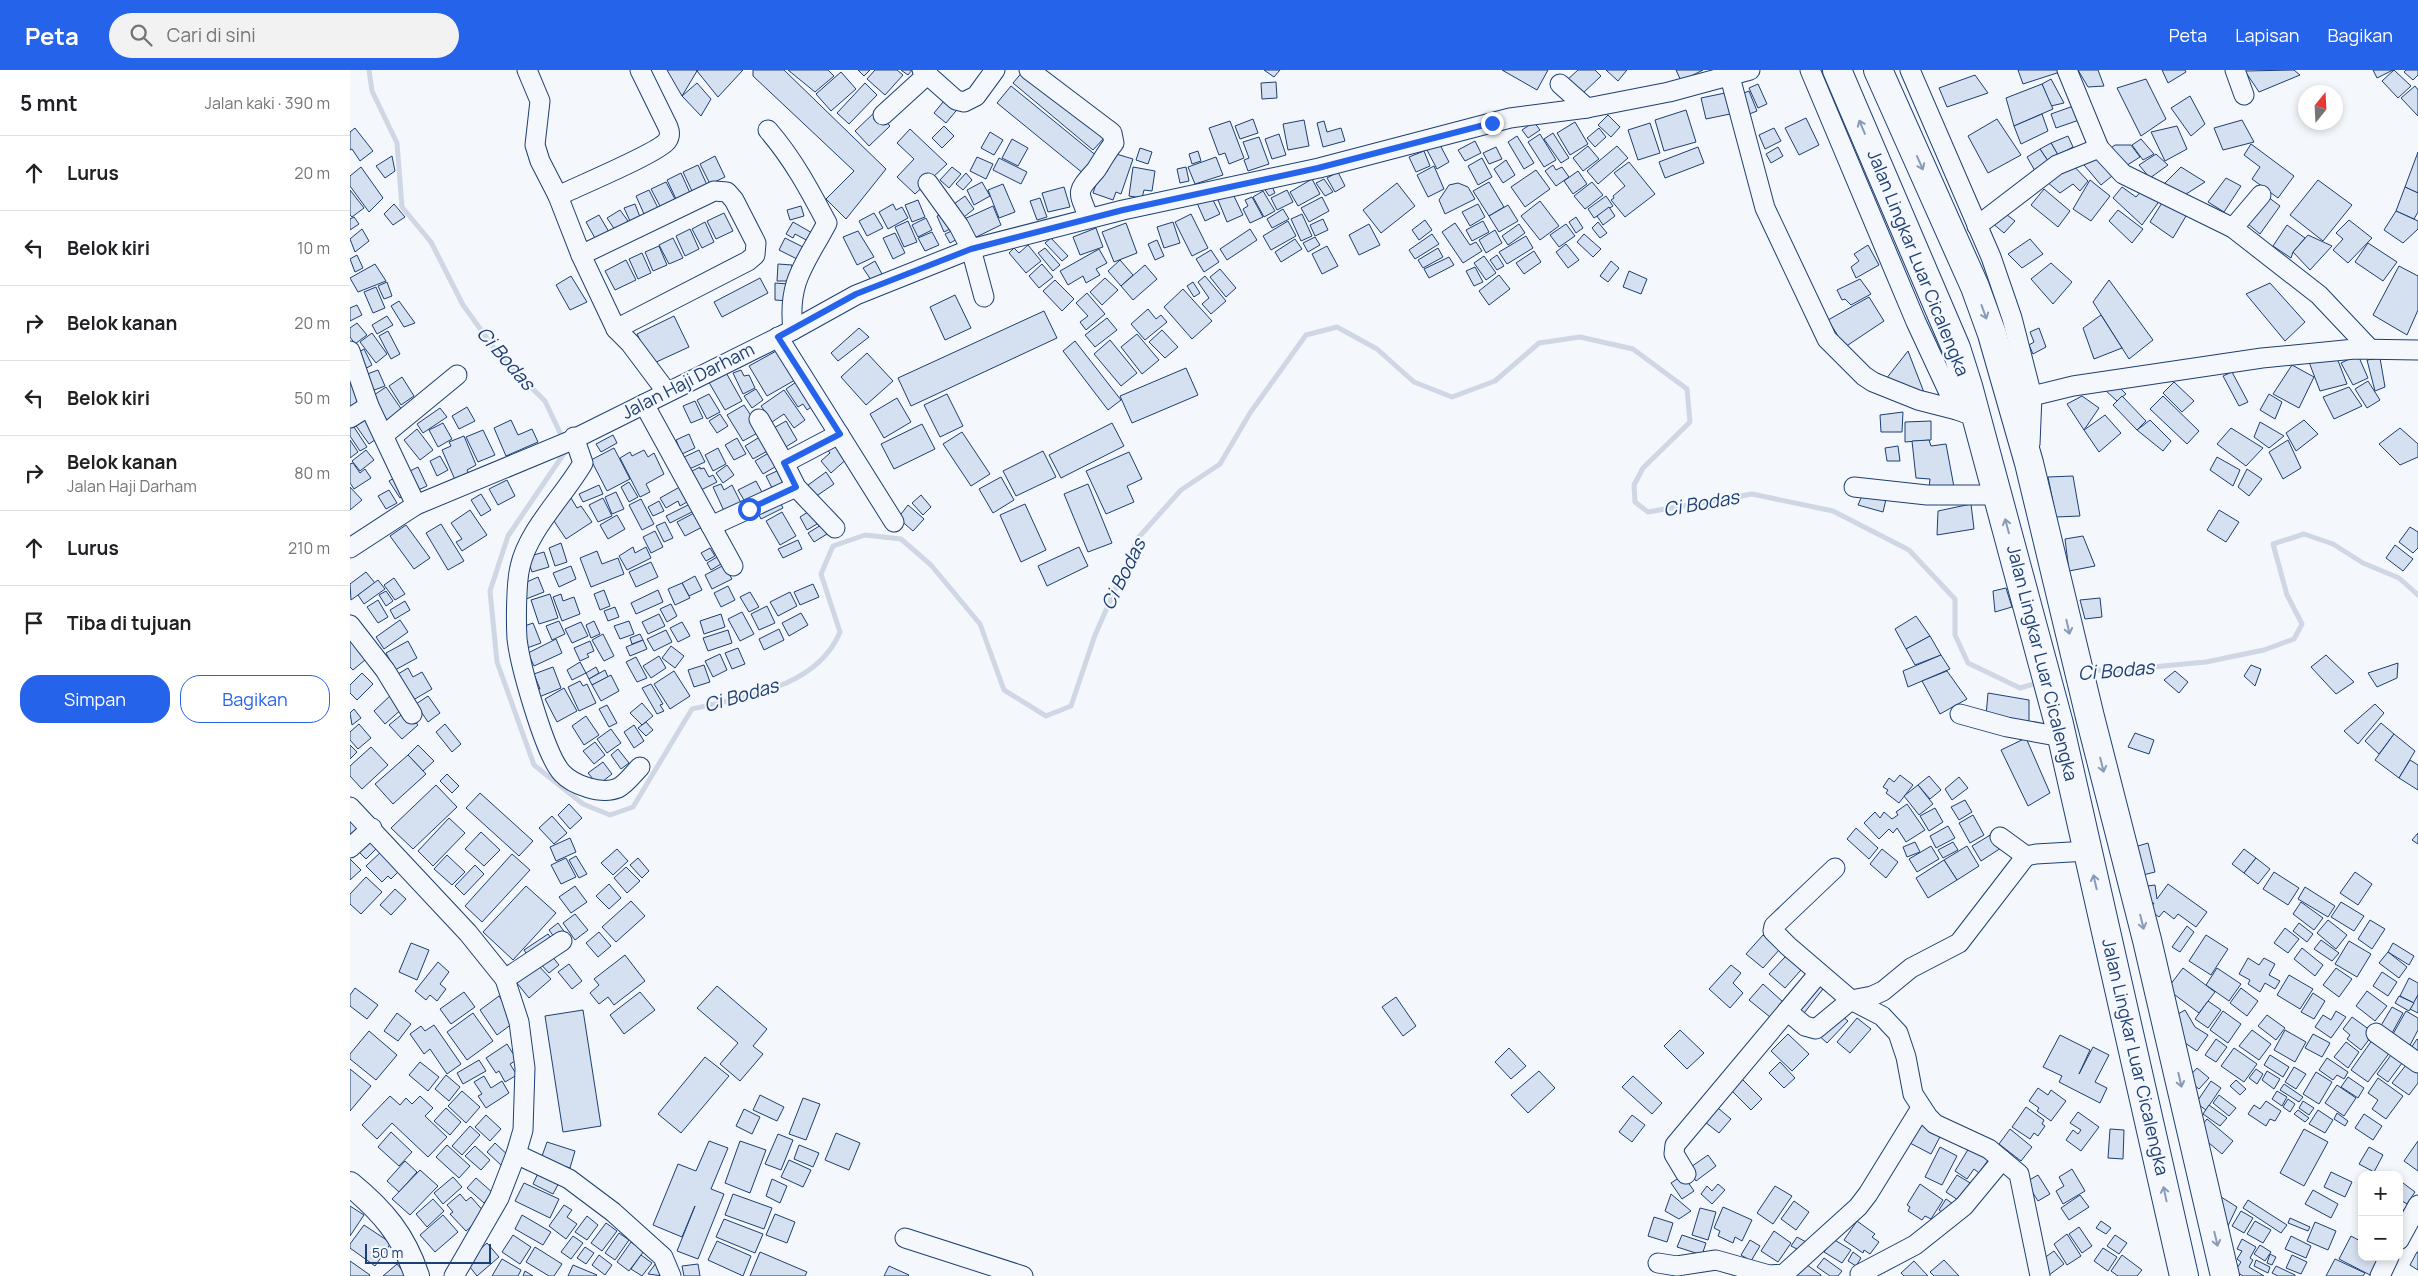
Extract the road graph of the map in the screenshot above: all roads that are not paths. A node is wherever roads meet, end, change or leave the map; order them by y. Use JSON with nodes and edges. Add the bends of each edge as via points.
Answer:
{"nodes":[{"id":1,"x":527,"y":70,"type":"edge"},
{"id":2,"x":640,"y":70,"type":"edge"},
{"id":3,"x":995,"y":70,"type":"edge"},
{"id":4,"x":1030,"y":70,"type":"edge"},
{"id":5,"x":1750,"y":70,"type":"edge"},
{"id":6,"x":1810,"y":70,"type":"edge"},
{"id":7,"x":1878,"y":70,"type":"edge"},
{"id":8,"x":1910,"y":70,"type":"edge"},
{"id":9,"x":2067,"y":70,"type":"edge"},
{"id":10,"x":2235,"y":70,"type":"edge"},
{"id":11,"x":925,"y":72,"type":"edge"},
{"id":12,"x":1838,"y":72,"type":"edge"},
{"id":13,"x":1728,"y":73,"type":"edge"},
{"id":14,"x":1560,"y":84,"type":"dead end"},
{"id":15,"x":2244,"y":95,"type":"dead end"},
{"id":16,"x":1587,"y":108,"type":"junction"},
{"id":17,"x":883,"y":115,"type":"dead end"},
{"id":18,"x":768,"y":130,"type":"dead end"},
{"id":19,"x":2099,"y":148,"type":"junction"},
{"id":20,"x":928,"y":183,"type":"dead end"},
{"id":21,"x":2261,"y":195,"type":"dead end"},
{"id":22,"x":558,"y":196,"type":"junction"},
{"id":23,"x":1089,"y":218,"type":"junction"},
{"id":24,"x":1977,"y":226,"type":"junction"},
{"id":25,"x":2233,"y":228,"type":"junction"},
{"id":26,"x":971,"y":249,"type":"junction"},
{"id":27,"x":581,"y":255,"type":"junction"},
{"id":28,"x":984,"y":297,"type":"dead end"},
{"id":29,"x":616,"y":330,"type":"junction"},
{"id":30,"x":785,"y":333,"type":"junction"},
{"id":31,"x":2370,"y":349,"type":"junction"},
{"id":32,"x":2418,"y":350,"type":"edge"},
{"id":33,"x":350,"y":351,"type":"edge"},
{"id":34,"x":457,"y":375,"type":"dead end"},
{"id":35,"x":666,"y":391,"type":"junction"},
{"id":36,"x":2032,"y":396,"type":"junction"},
{"id":37,"x":644,"y":404,"type":"junction"},
{"id":38,"x":369,"y":406,"type":"junction"},
{"id":39,"x":1967,"y":414,"type":"junction"},
{"id":40,"x":350,"y":418,"type":"edge"},
{"id":41,"x":759,"y":419,"type":"dead end"},
{"id":42,"x":840,"y":434,"type":"junction"},
{"id":43,"x":384,"y":435,"type":"junction"},
{"id":44,"x":572,"y":439,"type":"junction"},
{"id":45,"x":784,"y":463,"type":"junction"},
{"id":46,"x":2029,"y":463,"type":"junction"},
{"id":47,"x":796,"y":487,"type":"junction"},
{"id":48,"x":1854,"y":487,"type":"dead end"},
{"id":49,"x":1998,"y":495,"type":"junction"},
{"id":50,"x":416,"y":505,"type":"junction"},
{"id":51,"x":894,"y":522,"type":"dead end"},
{"id":52,"x":711,"y":526,"type":"junction"},
{"id":53,"x":835,"y":528,"type":"dead end"},
{"id":54,"x":350,"y":548,"type":"edge"},
{"id":55,"x":733,"y":566,"type":"dead end"},
{"id":56,"x":350,"y":625,"type":"edge"},
{"id":57,"x":412,"y":714,"type":"dead end"},
{"id":58,"x":1960,"y":714,"type":"dead end"},
{"id":59,"x":2060,"y":731,"type":"junction"},
{"id":60,"x":640,"y":767,"type":"dead end"},
{"id":61,"x":350,"y":807,"type":"edge"},
{"id":62,"x":372,"y":828,"type":"junction"},
{"id":63,"x":2000,"y":838,"type":"dead end"},
{"id":64,"x":350,"y":848,"type":"edge"},
{"id":65,"x":2088,"y":851,"type":"junction"},
{"id":66,"x":2026,"y":856,"type":"junction"},
{"id":67,"x":1835,"y":868,"type":"dead end"},
{"id":68,"x":562,"y":941,"type":"dead end"},
{"id":69,"x":1819,"y":973,"type":"junction"},
{"id":70,"x":505,"y":979,"type":"junction"},
{"id":71,"x":1850,"y":1000,"type":"junction"},
{"id":72,"x":1787,"y":1011,"type":"junction"},
{"id":73,"x":2376,"y":1032,"type":"dead end"},
{"id":74,"x":2418,"y":1063,"type":"edge"},
{"id":75,"x":1921,"y":1108,"type":"junction"},
{"id":76,"x":516,"y":1154,"type":"junction"},
{"id":77,"x":2002,"y":1160,"type":"junction"},
{"id":78,"x":1686,"y":1174,"type":"dead end"},
{"id":79,"x":350,"y":1184,"type":"edge"},
{"id":80,"x":2418,"y":1207,"type":"edge"},
{"id":81,"x":2403,"y":1233,"type":"edge"},
{"id":82,"x":905,"y":1238,"type":"dead end"},
{"id":83,"x":2387,"y":1261,"type":"edge"},
{"id":84,"x":1658,"y":1262,"type":"dead end"},
{"id":85,"x":1860,"y":1274,"type":"dead end"},
{"id":86,"x":417,"y":1276,"type":"edge"},
{"id":87,"x":454,"y":1276,"type":"edge"},
{"id":88,"x":671,"y":1276,"type":"edge"},
{"id":89,"x":1023,"y":1276,"type":"edge"},
{"id":90,"x":2040,"y":1276,"type":"edge"},
{"id":91,"x":2184,"y":1276,"type":"edge"},
{"id":92,"x":2225,"y":1276,"type":"edge"},
{"id":93,"x":2380,"y":1276,"type":"edge"}],
"edges":[{"from":1,"to":22,"type":"street","via":[[540,101],[535,145]]},
{"from":2,"to":22,"type":"street","via":[[668,126],[667,141],[637,159]]},
{"from":3,"to":11,"type":"street","via":[[976,96],[964,102],[956,100]]},
{"from":4,"to":23,"type":"street","via":[[1114,137],[1114,143],[1096,169],[1082,183],[1080,197]]},
{"from":5,"to":13,"type":"street","name":"Jalan Haji Darham"},
{"from":6,"to":39,"type":"street","via":[[1916,322]]},
{"from":7,"to":46,"type":"highway","name":"Jalan Lingkar Luar Cicalengka","one_way":true,"via":[[1975,287]]},
{"from":8,"to":24,"type":"street"},
{"from":9,"to":19,"type":"street"},
{"from":10,"to":15,"type":"street"},
{"from":11,"to":17,"type":"street"},
{"from":39,"to":12,"type":"highway","name":"Jalan Lingkar Luar Cicalengka","one_way":true,"via":[[1956,348]]},
{"from":13,"to":16,"type":"street","name":"Jalan Haji Darham","via":[[1669,92]]},
{"from":13,"to":39,"type":"street","via":[[1766,208],[1827,339],[1873,382],[1918,400]]},
{"from":14,"to":16,"type":"street"},
{"from":16,"to":23,"type":"street","name":"Jalan Haji Darham","via":[[1510,118],[1318,168]]},
{"from":18,"to":30,"type":"street","via":[[790,155],[827,223],[805,259],[794,286]]},
{"from":19,"to":24,"type":"street","via":[[2057,165]]},
{"from":19,"to":25,"type":"street","via":[[2123,174]]},
{"from":20,"to":26,"type":"street","via":[[959,226]]},
{"from":21,"to":25,"type":"street"},
{"from":22,"to":27,"type":"street"},
{"from":23,"to":26,"type":"street","name":"Jalan Haji Darham"},
{"from":24,"to":36,"type":"street","via":[[2012,318]]},
{"from":25,"to":31,"type":"street","via":[[2319,295]]},
{"from":26,"to":28,"type":"street"},
{"from":26,"to":30,"type":"street","name":"Jalan Haji Darham","via":[[856,294]]},
{"from":27,"to":29,"type":"street"},
{"from":27,"to":29,"type":"street","via":[[722,190],[734,200],[756,243],[755,255],[748,261]]},
{"from":29,"to":35,"type":"street","via":[[630,343]]},
{"from":30,"to":35,"type":"street","name":"Jalan Haji Darham"},
{"from":30,"to":42,"type":"street"},
{"from":31,"to":32,"type":"street"},
{"from":31,"to":36,"type":"street","via":[[2262,358],[2130,376]]},
{"from":33,"to":38,"type":"street"},
{"from":34,"to":43,"type":"street"},
{"from":35,"to":37,"type":"street","name":"Jalan Haji Darham"},
{"from":36,"to":46,"type":"street"},
{"from":37,"to":44,"type":"street","name":"Jalan Haji Darham"},
{"from":37,"to":52,"type":"street"},
{"from":38,"to":40,"type":"street"},
{"from":38,"to":43,"type":"street"},
{"from":39,"to":49,"type":"highway","name":"Jalan Lingkar Luar Cicalengka"},
{"from":41,"to":45,"type":"street"},
{"from":42,"to":45,"type":"street"},
{"from":42,"to":51,"type":"street"},
{"from":43,"to":50,"type":"street"},
{"from":44,"to":50,"type":"street","name":"Jalan Haji Darham"},
{"from":44,"to":60,"type":"street","via":[[583,463],[527,547],[520,567],[517,639],[544,737],[560,771],[574,784],[595,789],[617,788]]},
{"from":45,"to":47,"type":"street"},
{"from":46,"to":92,"type":"highway","name":"Jalan Lingkar Luar Cicalengka","one_way":true,"via":[[2151,958]]},
{"from":47,"to":52,"type":"street"},
{"from":47,"to":53,"type":"street"},
{"from":48,"to":49,"type":"street","via":[[1927,494]]},
{"from":59,"to":49,"type":"highway","name":"Jalan Lingkar Luar Cicalengka","one_way":true},
{"from":50,"to":54,"type":"street"},
{"from":52,"to":55,"type":"street"},
{"from":56,"to":57,"type":"street"},
{"from":58,"to":59,"type":"street","via":[[2007,726]]},
{"from":59,"to":65,"type":"highway","name":"Jalan Lingkar Luar Cicalengka"},
{"from":61,"to":62,"type":"street"},
{"from":62,"to":64,"type":"street"},
{"from":62,"to":70,"type":"street","via":[[468,933]]},
{"from":63,"to":66,"type":"street"},
{"from":65,"to":66,"type":"street"},
{"from":91,"to":65,"type":"highway","name":"Jalan Lingkar Luar Cicalengka","one_way":true},
{"from":66,"to":71,"type":"street","via":[[1959,943],[1911,968],[1883,991]]},
{"from":67,"to":69,"type":"street","via":[[1773,929]]},
{"from":68,"to":70,"type":"street"},
{"from":69,"to":71,"type":"street"},
{"from":69,"to":72,"type":"street"},
{"from":70,"to":76,"type":"street","via":[[520,1022],[525,1068],[525,1110]]},
{"from":71,"to":72,"type":"street","via":[[1814,1030]]},
{"from":71,"to":75,"type":"street","via":[[1882,1016],[1898,1033],[1913,1094]]},
{"from":72,"to":78,"type":"street","via":[[1675,1145],[1677,1161]]},
{"from":73,"to":74,"type":"street"},
{"from":75,"to":77,"type":"street","via":[[1935,1124],[1989,1149]]},
{"from":75,"to":84,"type":"street","via":[[1863,1201],[1784,1274],[1770,1275],[1716,1260],[1677,1266]]},
{"from":76,"to":87,"type":"street","via":[[499,1198]]},
{"from":76,"to":88,"type":"street","via":[[569,1179],[613,1212],[663,1257]]},
{"from":77,"to":85,"type":"street","via":[[1964,1206],[1922,1239]]},
{"from":77,"to":90,"type":"street","via":[[2019,1174]]},
{"from":79,"to":86,"type":"main road","via":[[383,1214],[402,1238]]},
{"from":80,"to":81,"type":"street"},
{"from":82,"to":89,"type":"street"},
{"from":83,"to":93,"type":"street"}]}
